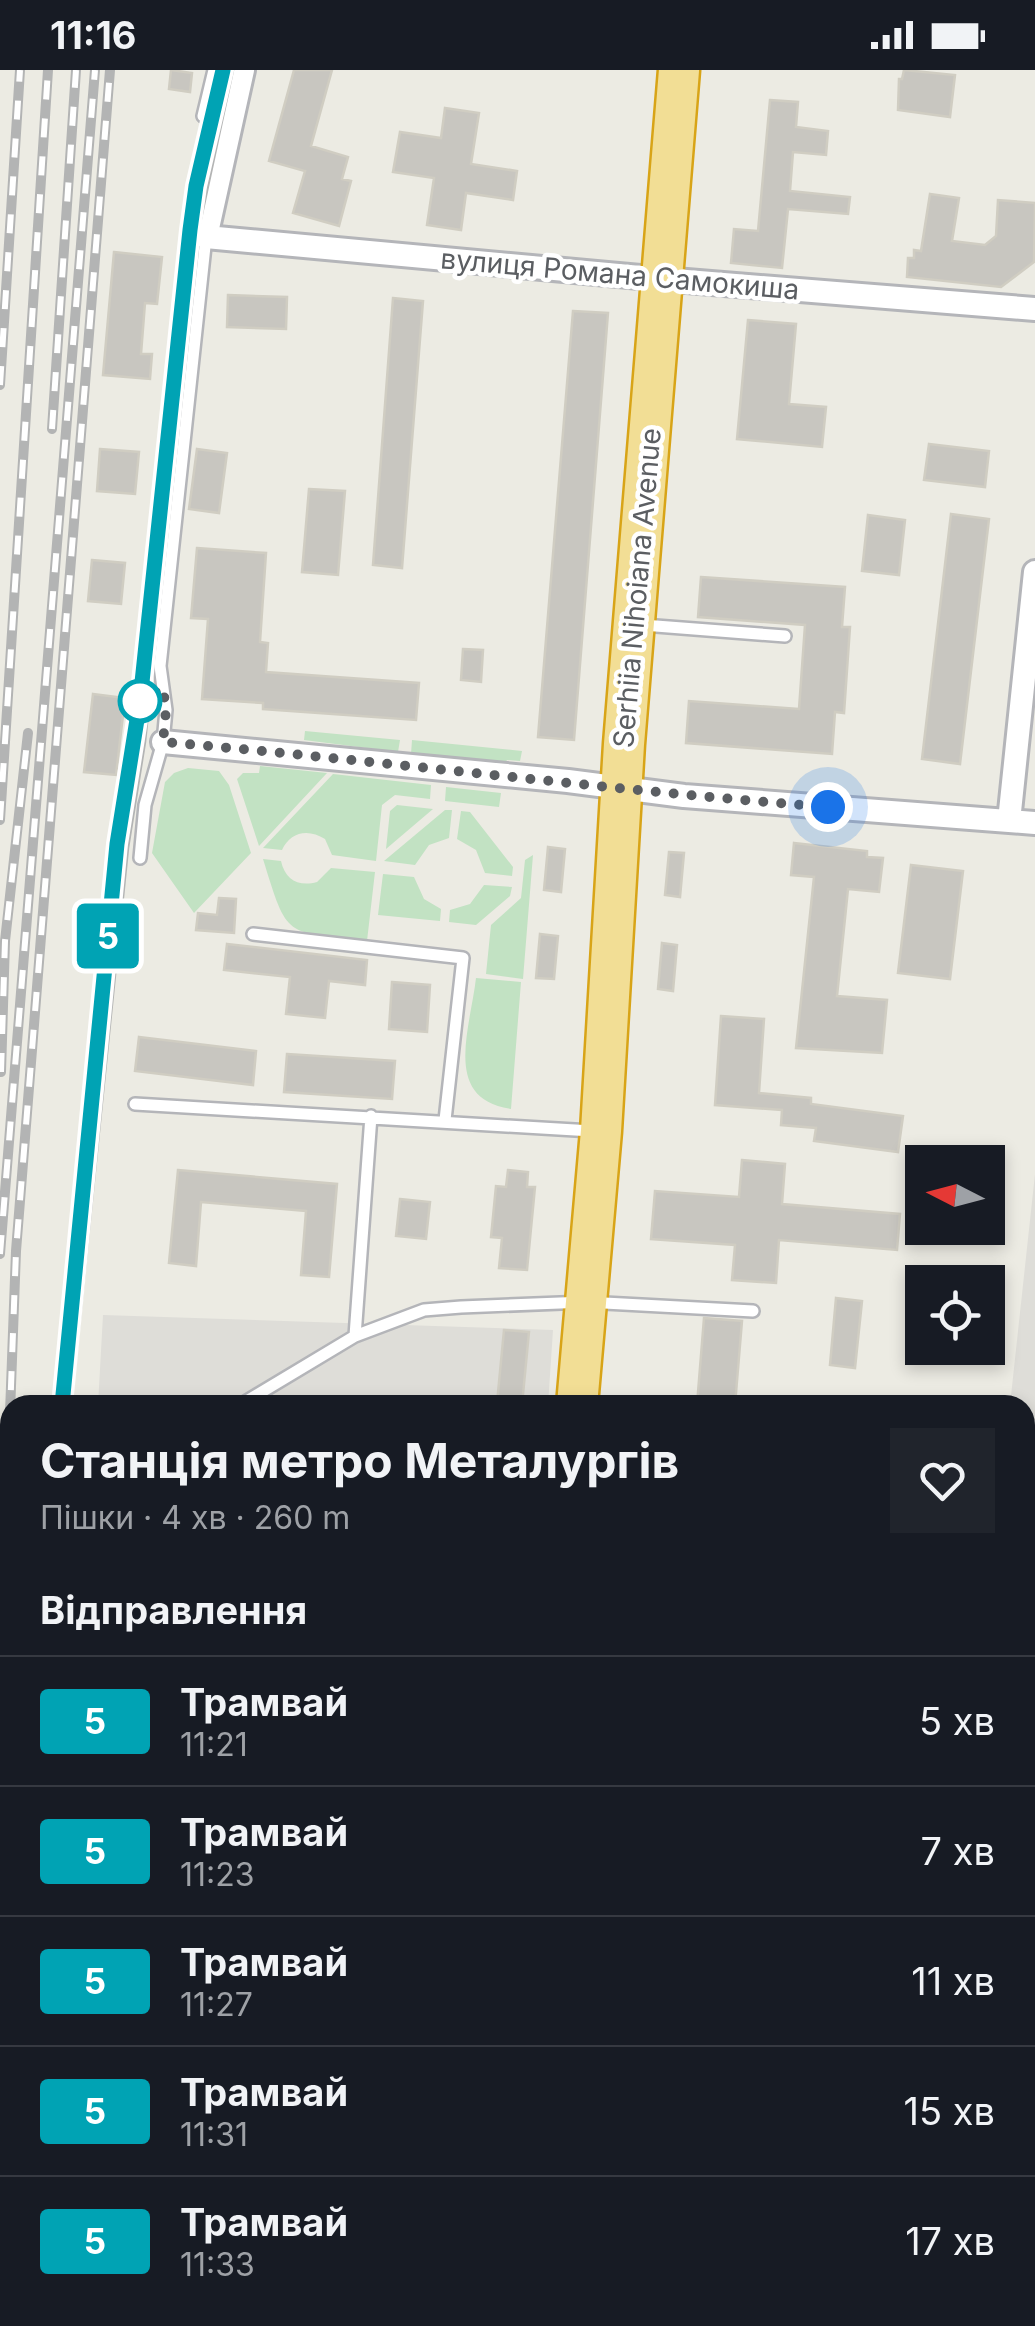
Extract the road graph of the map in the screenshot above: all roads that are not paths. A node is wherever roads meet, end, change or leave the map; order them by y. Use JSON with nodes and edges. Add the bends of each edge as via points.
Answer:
{"nodes":[{"id":1,"x":214,"y":70,"type":"edge"},
{"id":2,"x":244,"y":70,"type":"edge"},
{"id":3,"x":679,"y":70,"type":"edge"},
{"id":4,"x":202,"y":116,"type":"dead end"},
{"id":5,"x":206,"y":237,"type":"junction"},
{"id":6,"x":662,"y":279,"type":"junction"},
{"id":7,"x":1035,"y":309,"type":"edge"},
{"id":8,"x":1035,"y":572,"type":"edge"},
{"id":9,"x":634,"y":624,"type":"junction"},
{"id":10,"x":785,"y":636,"type":"dead end"},
{"id":11,"x":163,"y":742,"type":"junction"},
{"id":12,"x":622,"y":788,"type":"junction"},
{"id":13,"x":1009,"y":821,"type":"junction"},
{"id":14,"x":1035,"y":823,"type":"edge"},
{"id":15,"x":140,"y":858,"type":"dead end"},
{"id":16,"x":253,"y":934,"type":"dead end"},
{"id":17,"x":135,"y":1104,"type":"dead end"},
{"id":18,"x":371,"y":1116,"type":"junction"},
{"id":19,"x":445,"y":1120,"type":"junction"},
{"id":20,"x":601,"y":1131,"type":"junction"},
{"id":21,"x":586,"y":1302,"type":"junction"},
{"id":22,"x":753,"y":1311,"type":"dead end"},
{"id":23,"x":355,"y":1336,"type":"junction"},
{"id":24,"x":257,"y":1395,"type":"edge"},
{"id":25,"x":579,"y":1395,"type":"edge"}],
"edges":[{"from":1,"to":4,"type":"lane"},
{"from":2,"to":5,"type":"street"},
{"from":3,"to":6,"type":"highway","name":"Serhiia Nihoiana Avenue"},
{"from":5,"to":6,"type":"street","name":"вулиця Романа Самокиша"},
{"from":5,"to":11,"type":"lane","via":[[160,666]]},
{"from":6,"to":7,"type":"street","name":"вулиця Романа Самокиша"},
{"from":6,"to":9,"type":"highway","name":"Serhiia Nihoiana Avenue"},
{"from":8,"to":13,"type":"street"},
{"from":9,"to":10,"type":"lane"},
{"from":9,"to":12,"type":"highway","name":"Serhiia Nihoiana Avenue"},
{"from":11,"to":12,"type":"street"},
{"from":11,"to":15,"type":"lane","via":[[145,806]]},
{"from":12,"to":13,"type":"street"},
{"from":12,"to":20,"type":"highway","name":"Serhiia Nihoiana Avenue"},
{"from":13,"to":14,"type":"street"},
{"from":16,"to":19,"type":"lane","via":[[463,958]]},
{"from":17,"to":18,"type":"lane"},
{"from":18,"to":19,"type":"lane"},
{"from":18,"to":23,"type":"lane"},
{"from":19,"to":20,"type":"lane"},
{"from":20,"to":21,"type":"highway","name":"Serhiia Nihoiana Avenue"},
{"from":21,"to":22,"type":"lane"},
{"from":21,"to":23,"type":"lane","via":[[424,1310]]},
{"from":21,"to":25,"type":"highway","name":"Serhiia Nihoiana Avenue"},
{"from":23,"to":24,"type":"lane"}]}
